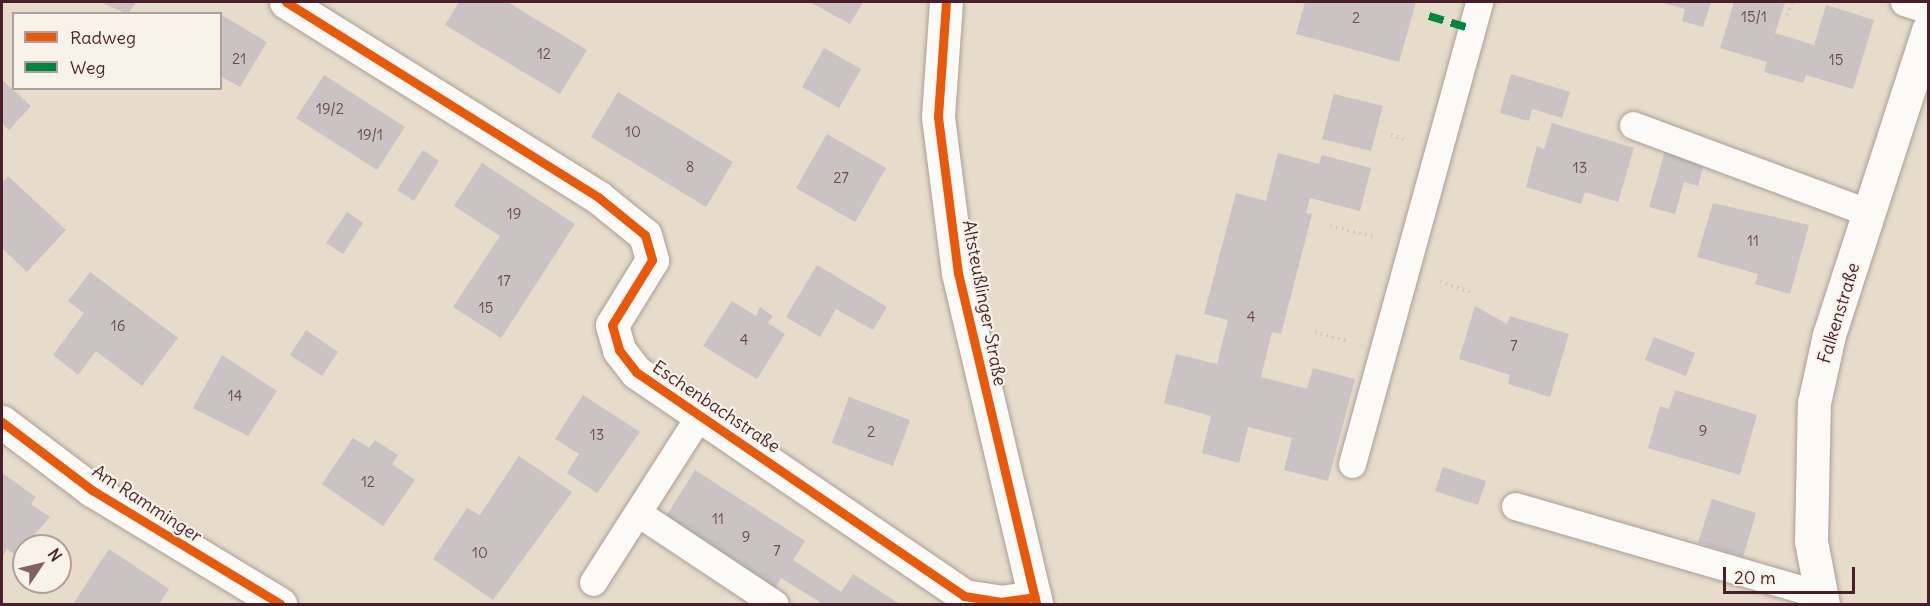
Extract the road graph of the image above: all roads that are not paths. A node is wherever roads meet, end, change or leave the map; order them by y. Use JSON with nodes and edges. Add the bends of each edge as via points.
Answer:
{"nodes":[{"id":1,"x":286,"y":2,"type":"edge"},
{"id":2,"x":946,"y":2,"type":"edge"},
{"id":3,"x":1479,"y":2,"type":"edge"},
{"id":4,"x":1904,"y":2,"type":"edge"},
{"id":5,"x":1929,"y":10,"type":"edge"},
{"id":6,"x":1929,"y":30,"type":"edge"},
{"id":7,"x":1918,"y":110,"type":"edge"},
{"id":8,"x":1633,"y":125,"type":"dead end"},
{"id":9,"x":1870,"y":213,"type":"junction"},
{"id":10,"x":699,"y":416,"type":"junction"},
{"id":11,"x":2,"y":422,"type":"edge"},
{"id":12,"x":1352,"y":464,"type":"dead end"},
{"id":13,"x":1515,"y":506,"type":"dead end"},
{"id":14,"x":638,"y":513,"type":"junction"},
{"id":15,"x":593,"y":582,"type":"dead end"},
{"id":16,"x":1822,"y":600,"type":"edge"},
{"id":17,"x":1036,"y":601,"type":"edge"},
{"id":18,"x":280,"y":604,"type":"edge"},
{"id":19,"x":775,"y":604,"type":"edge"}],
"edges":[{"from":1,"to":10,"type":"street","name":"Eschenbachstraße","via":[[623,213],[645,235],[651,260],[612,325],[619,350],[636,372]]},
{"from":2,"to":17,"type":"street","name":"Altsteußlinger Straße","via":[[938,117],[958,273]]},
{"from":3,"to":12,"type":"lane"},
{"from":4,"to":5,"type":"lane"},
{"from":6,"to":7,"type":"street","name":"Falkenstraße"},
{"from":7,"to":9,"type":"street","name":"Falkenstraße"},
{"from":8,"to":9,"type":"lane"},
{"from":9,"to":16,"type":"street","name":"Falkenstraße","via":[[1829,335],[1814,403],[1811,541]]},
{"from":10,"to":14,"type":"lane"},
{"from":10,"to":17,"type":"street","name":"Eschenbachstraße","via":[[964,596],[1000,602]]},
{"from":11,"to":18,"type":"street","name":"Am Ramminger","via":[[92,490]]},
{"from":13,"to":16,"type":"lane"},
{"from":14,"to":15,"type":"lane"},
{"from":14,"to":19,"type":"lane"}]}
